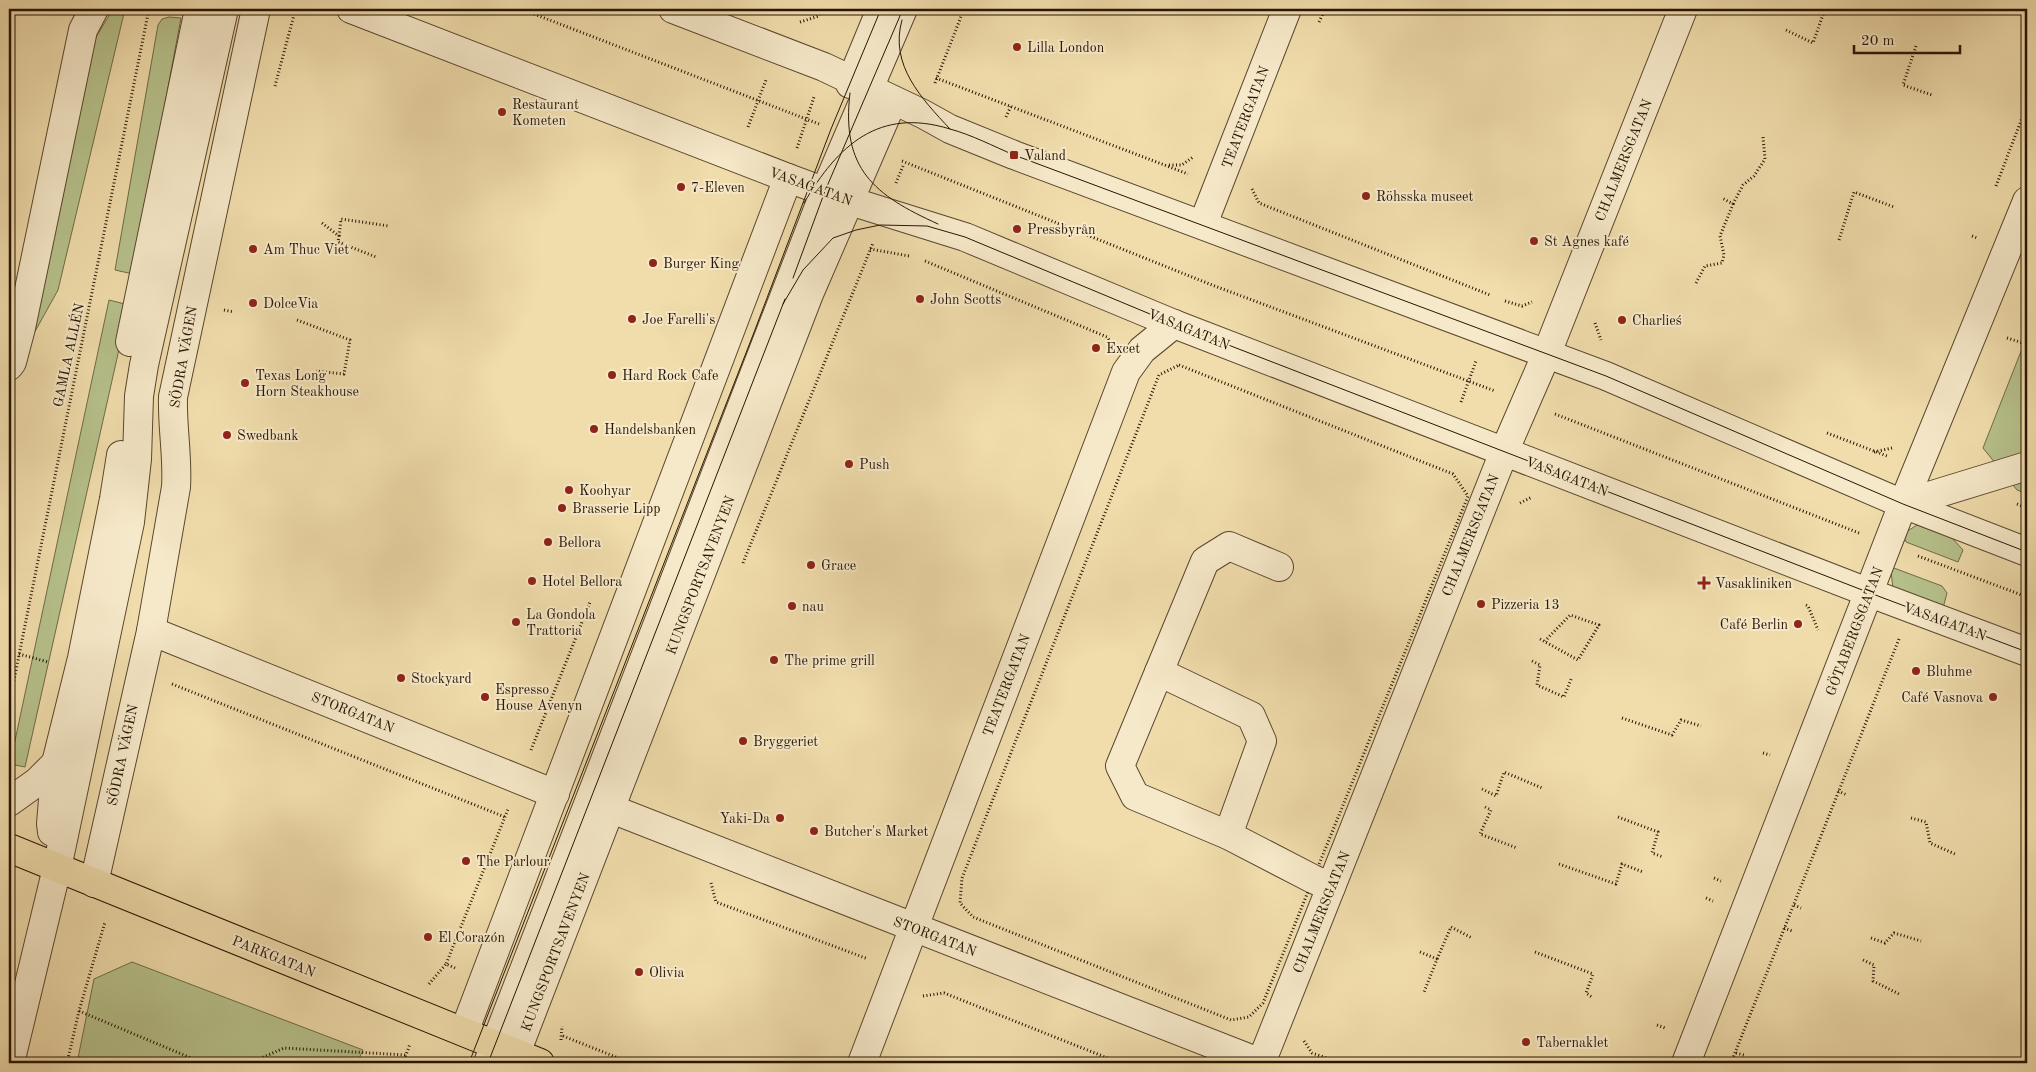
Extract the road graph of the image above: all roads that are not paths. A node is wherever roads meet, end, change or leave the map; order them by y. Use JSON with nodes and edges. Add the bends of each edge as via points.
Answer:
{"nodes":[{"id":1,"x":94,"y":9,"type":"edge"},
{"id":2,"x":199,"y":9,"type":"edge"},
{"id":3,"x":224,"y":9,"type":"edge"},
{"id":4,"x":256,"y":9,"type":"edge"},
{"id":5,"x":351,"y":9,"type":"edge"},
{"id":6,"x":673,"y":9,"type":"edge"},
{"id":7,"x":881,"y":9,"type":"edge"},
{"id":8,"x":903,"y":9,"type":"edge"},
{"id":9,"x":1287,"y":9,"type":"edge"},
{"id":10,"x":1683,"y":9,"type":"edge"},
{"id":11,"x":860,"y":84,"type":"junction"},
{"id":12,"x":893,"y":100,"type":"junction"},
{"id":13,"x":881,"y":127,"type":"junction"},
{"id":14,"x":950,"y":129,"type":"junction"},
{"id":15,"x":841,"y":154,"type":"junction"},
{"id":16,"x":815,"y":191,"type":"junction"},
{"id":17,"x":2027,"y":201,"type":"edge"},
{"id":18,"x":1203,"y":224,"type":"junction"},
{"id":19,"x":1174,"y":324,"type":"junction"},
{"id":20,"x":1547,"y":353,"type":"junction"},
{"id":21,"x":9,"y":366,"type":"edge"},
{"id":22,"x":1504,"y":452,"type":"junction"},
{"id":23,"x":2027,"y":466,"type":"edge"},
{"id":24,"x":1903,"y":504,"type":"junction"},
{"id":25,"x":2027,"y":552,"type":"edge"},
{"id":26,"x":1279,"y":568,"type":"dead end"},
{"id":27,"x":1870,"y":593,"type":"junction"},
{"id":28,"x":151,"y":631,"type":"junction"},
{"id":29,"x":2027,"y":652,"type":"edge"},
{"id":30,"x":1159,"y":672,"type":"junction"},
{"id":31,"x":56,"y":764,"type":"junction"},
{"id":32,"x":555,"y":794,"type":"junction"},
{"id":33,"x":9,"y":802,"type":"edge"},
{"id":34,"x":609,"y":808,"type":"junction"},
{"id":35,"x":1228,"y":835,"type":"junction"},
{"id":36,"x":9,"y":848,"type":"edge"},
{"id":37,"x":57,"y":868,"type":"junction"},
{"id":38,"x":105,"y":887,"type":"junction"},
{"id":39,"x":1331,"y":887,"type":"junction"},
{"id":40,"x":914,"y":928,"type":"junction"},
{"id":41,"x":497,"y":1049,"type":"edge"},
{"id":42,"x":10,"y":1063,"type":"edge"},
{"id":43,"x":469,"y":1063,"type":"edge"},
{"id":44,"x":862,"y":1063,"type":"edge"},
{"id":45,"x":1261,"y":1063,"type":"edge"},
{"id":46,"x":1686,"y":1063,"type":"edge"}],
"edges":[{"from":1,"to":21,"type":"street","via":[[83,30],[21,328]]},
{"from":2,"to":31,"type":"street","via":[[124,369],[122,449],[114,499],[82,658]]},
{"from":3,"to":37,"type":"street","via":[[144,365],[130,522]]},
{"from":4,"to":28,"type":"street","name":"SÖDRA VÄGEN","via":[[173,396],[176,487]]},
{"from":5,"to":16,"type":"street","name":"VASAGATAN"},
{"from":6,"to":11,"type":"street"},
{"from":7,"to":11,"type":"street"},
{"from":8,"to":11,"type":"street"},
{"from":9,"to":18,"type":"street","name":"TEATERGATAN"},
{"from":10,"to":20,"type":"street","name":"CHALMERSGATAN"},
{"from":11,"to":12,"type":"street"},
{"from":11,"to":15,"type":"street"},
{"from":11,"to":16,"type":"street"},
{"from":12,"to":13,"type":"street","name":"KUNGSPORTSAVENYEN"},
{"from":12,"to":14,"type":"street"},
{"from":13,"to":14,"type":"street","via":[[901,122]]},
{"from":13,"to":15,"type":"street","via":[[861,137]]},
{"from":13,"to":16,"type":"street","name":"KUNGSPORTSAVENYEN"},
{"from":14,"to":18,"type":"street"},
{"from":15,"to":16,"type":"street","via":[[828,168]]},
{"from":16,"to":19,"type":"street","name":"VASAGATAN","via":[[965,237]]},
{"from":16,"to":32,"type":"street","name":"KUNGSPORTSAVENYEN"},
{"from":16,"to":34,"type":"street","name":"KUNGSPORTSAVENYEN","via":[[806,303]]},
{"from":16,"to":41,"type":"street","name":"KUNGSPORTSAVENYEN","via":[[783,304]]},
{"from":16,"to":41,"type":"street","via":[[544,874]]},
{"from":17,"to":24,"type":"street","name":"GÖTABERGSGATAN"},
{"from":18,"to":20,"type":"street"},
{"from":19,"to":22,"type":"street","name":"VASAGATAN"},
{"from":19,"to":40,"type":"street","name":"TEATERGATAN","via":[[1142,350],[1126,372]]},
{"from":20,"to":22,"type":"street","name":"CHALMERSGATAN"},
{"from":20,"to":24,"type":"street"},
{"from":22,"to":27,"type":"street","name":"VASAGATAN"},
{"from":22,"to":39,"type":"street","name":"CHALMERSGATAN"},
{"from":23,"to":24,"type":"street"},
{"from":24,"to":25,"type":"street"},
{"from":24,"to":27,"type":"street","name":"GÖTABERGSGATAN"},
{"from":26,"to":30,"type":"street","via":[[1229,546],[1206,561]]},
{"from":27,"to":29,"type":"street","name":"VASAGATAN"},
{"from":27,"to":46,"type":"street","name":"GÖTABERGSGATAN"},
{"from":28,"to":32,"type":"street","name":"STORGATAN"},
{"from":28,"to":38,"type":"street","name":"SÖDRA VÄGEN"},
{"from":30,"to":35,"type":"street","via":[[1251,716],[1262,741]]},
{"from":30,"to":35,"type":"street","via":[[1120,766],[1135,796]]},
{"from":31,"to":33,"type":"street"},
{"from":31,"to":37,"type":"street","via":[[51,824]]},
{"from":32,"to":41,"type":"street","name":"KUNGSPORTSAVENYEN"},
{"from":34,"to":40,"type":"street","name":"STORGATAN"},
{"from":34,"to":41,"type":"street","name":"KUNGSPORTSAVENYEN"},
{"from":35,"to":39,"type":"street"},
{"from":36,"to":37,"type":"main road","name":"PARKGATAN"},
{"from":37,"to":38,"type":"main road","name":"PARKGATAN"},
{"from":37,"to":42,"type":"street"},
{"from":38,"to":41,"type":"main road","name":"PARKGATAN"},
{"from":39,"to":45,"type":"street","name":"CHALMERSGATAN"},
{"from":40,"to":44,"type":"street","name":"TEATERGATAN"},
{"from":40,"to":45,"type":"street","name":"STORGATAN"},
{"from":41,"to":43,"type":"street"}]}
